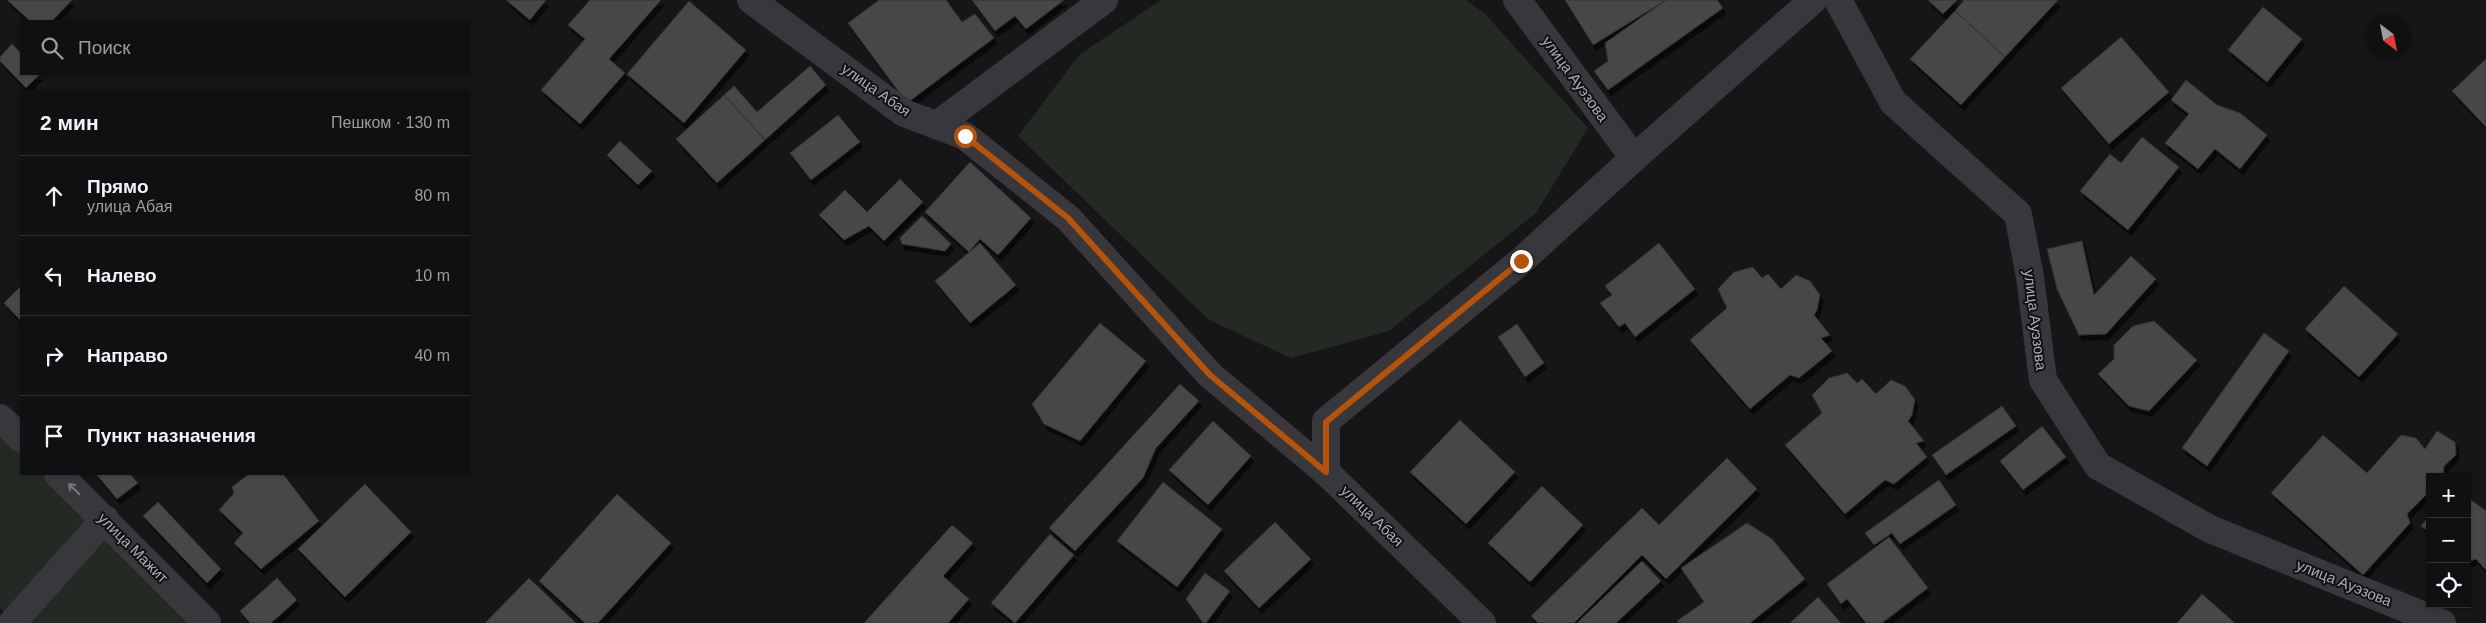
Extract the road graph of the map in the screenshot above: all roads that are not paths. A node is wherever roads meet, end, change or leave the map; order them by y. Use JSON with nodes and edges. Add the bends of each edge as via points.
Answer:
{"nodes":[{"id":1,"x":751,"y":0,"type":"edge"},
{"id":2,"x":1104,"y":0,"type":"edge"},
{"id":3,"x":1517,"y":0,"type":"edge"},
{"id":4,"x":1813,"y":0,"type":"edge"},
{"id":5,"x":1838,"y":0,"type":"edge"},
{"id":6,"x":937,"y":125,"type":"junction"},
{"id":7,"x":1634,"y":158,"type":"junction"},
{"id":8,"x":0,"y":418,"type":"edge"},
{"id":9,"x":20,"y":437,"type":"edge"},
{"id":10,"x":1326,"y":472,"type":"junction"},
{"id":11,"x":59,"y":475,"type":"edge"},
{"id":12,"x":105,"y":519,"type":"junction"},
{"id":13,"x":0,"y":617,"type":"edge"},
{"id":14,"x":6,"y":623,"type":"edge"},
{"id":15,"x":12,"y":623,"type":"edge"},
{"id":16,"x":207,"y":623,"type":"edge"},
{"id":17,"x":1482,"y":623,"type":"edge"},
{"id":18,"x":2442,"y":623,"type":"edge"}],
"edges":[{"from":1,"to":6,"type":"street","name":"улица Абая","via":[[904,113]]},
{"from":2,"to":6,"type":"street"},
{"from":3,"to":7,"type":"street","name":"улица Ауэзова"},
{"from":4,"to":7,"type":"street"},
{"from":5,"to":18,"type":"street","name":"улица Ауэзова","via":[[1893,102],[2018,214],[2030,277],[2042,380],[2098,466],[2210,529]]},
{"from":6,"to":10,"type":"street","name":"улица Абая","via":[[965,136],[1068,218],[1210,375]]},
{"from":7,"to":10,"type":"street","via":[[1521,261],[1326,422]]},
{"from":8,"to":9,"type":"street"},
{"from":10,"to":17,"type":"street","name":"улица Абая"},
{"from":12,"to":11,"type":"street","name":"улица Мажит","one_way":true},
{"from":12,"to":15,"type":"street"},
{"from":12,"to":16,"type":"street","name":"улица Мажит"},
{"from":13,"to":14,"type":"street"}]}
